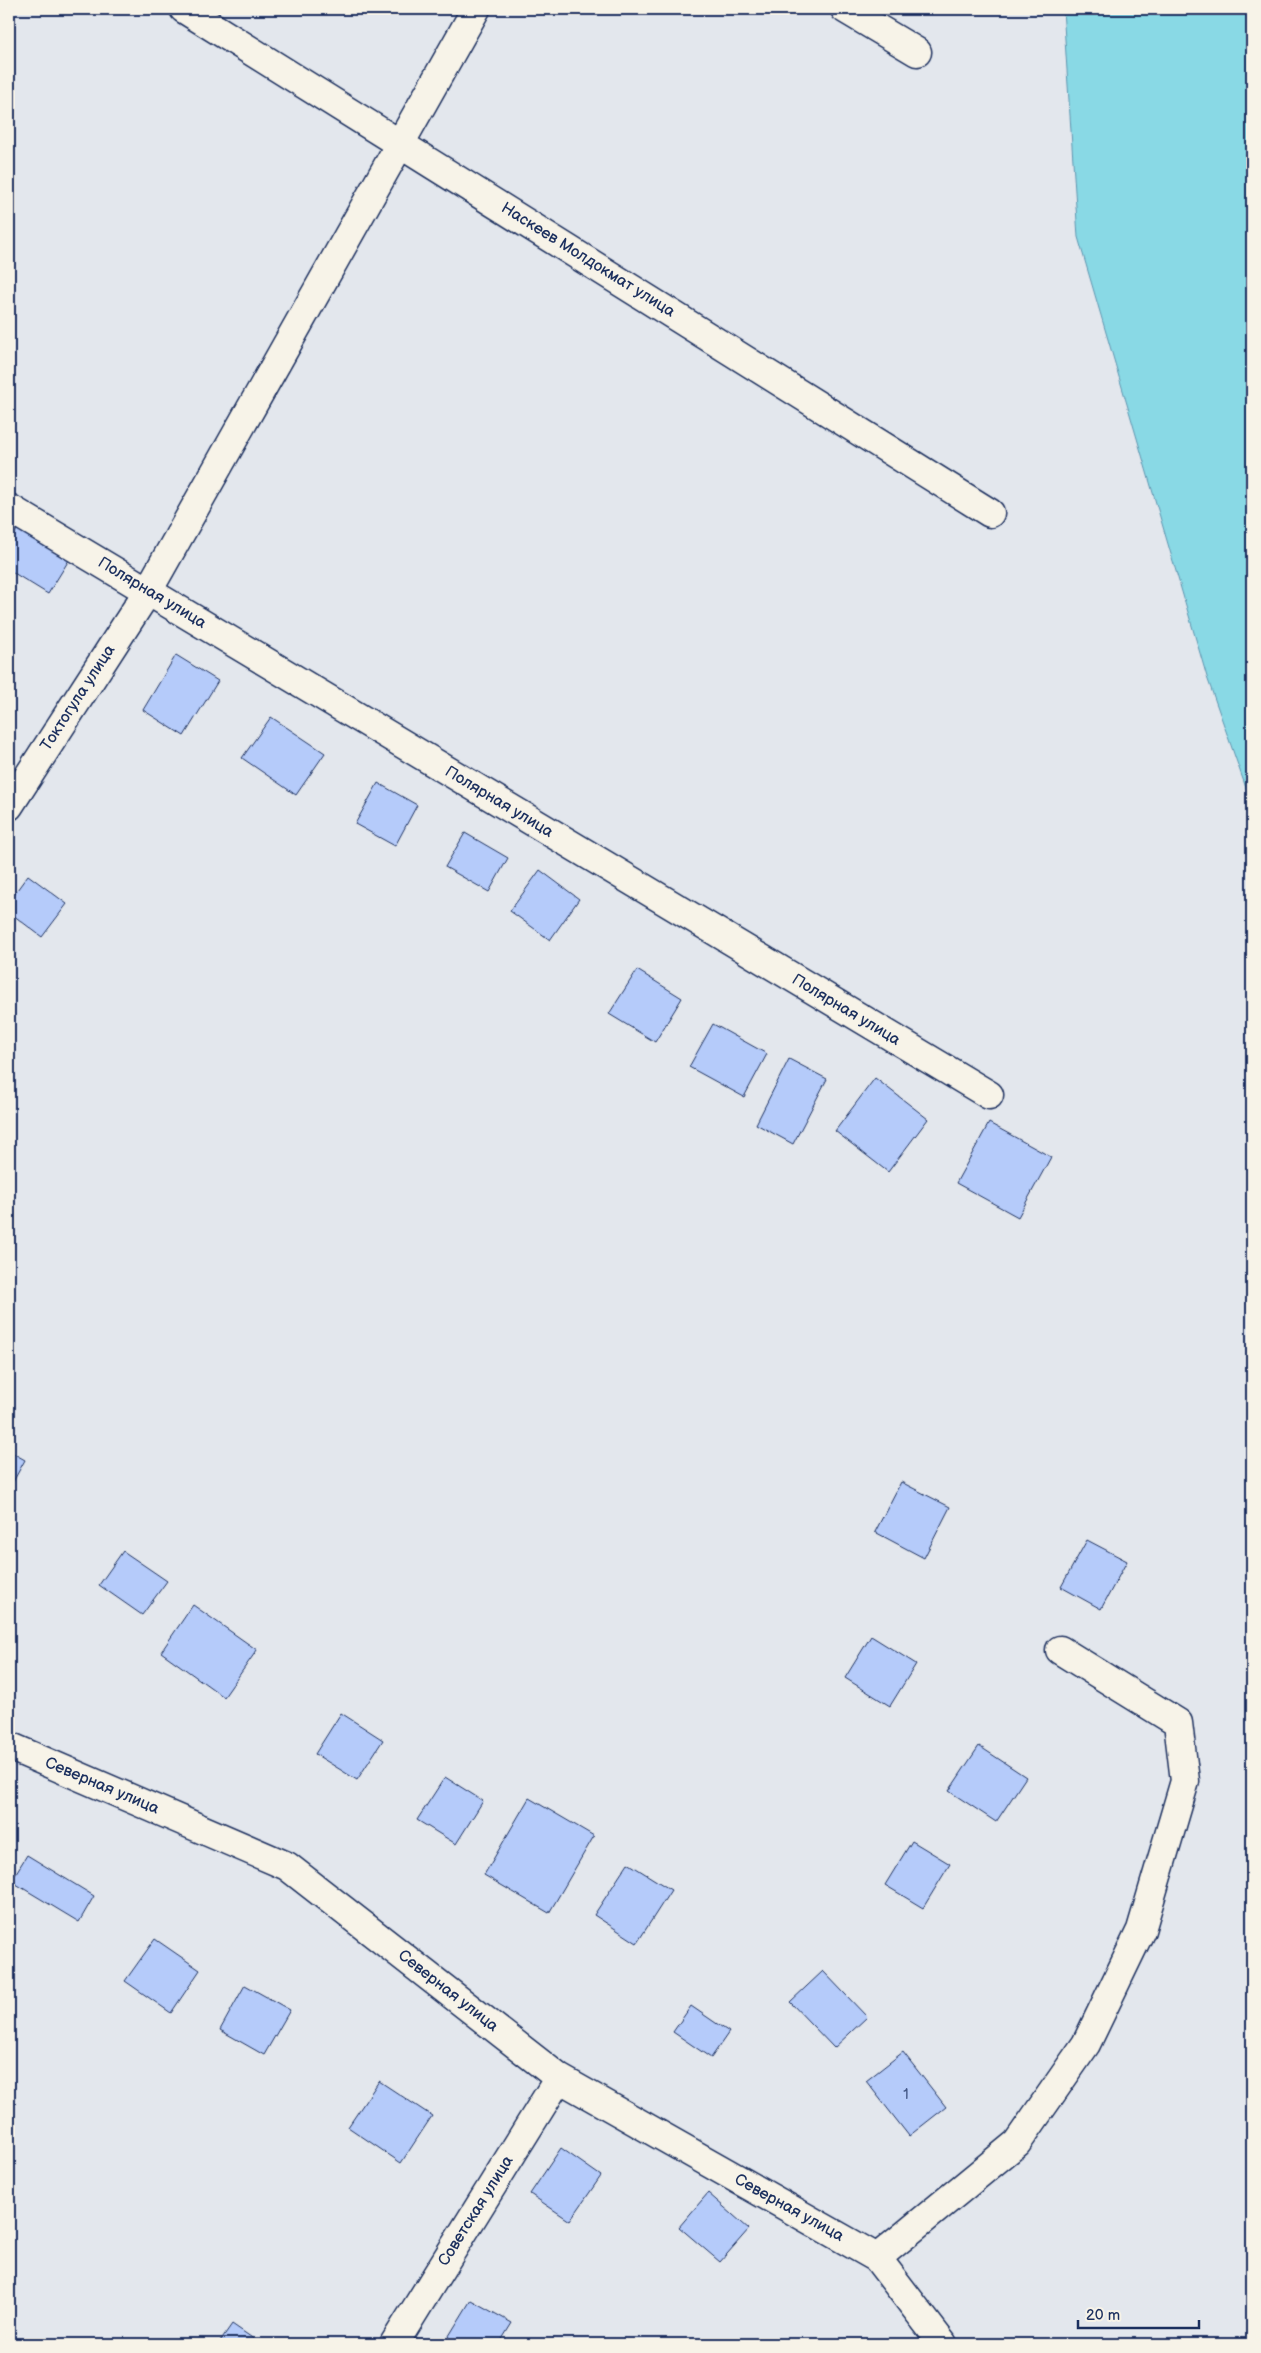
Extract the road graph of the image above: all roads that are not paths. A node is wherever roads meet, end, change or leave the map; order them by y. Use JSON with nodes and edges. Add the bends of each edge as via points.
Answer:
{"nodes":[{"id":1,"x":184,"y":9,"type":"edge"},
{"id":2,"x":476,"y":9,"type":"edge"},
{"id":3,"x":845,"y":9,"type":"edge"},
{"id":4,"x":917,"y":52,"type":"dead end"},
{"id":5,"x":400,"y":142,"type":"junction"},
{"id":6,"x":9,"y":508,"type":"edge"},
{"id":7,"x":990,"y":513,"type":"dead end"},
{"id":8,"x":148,"y":591,"type":"junction"},
{"id":9,"x":9,"y":806,"type":"edge"},
{"id":10,"x":989,"y":1096,"type":"dead end"},
{"id":11,"x":1060,"y":1650,"type":"dead end"},
{"id":12,"x":9,"y":1746,"type":"edge"},
{"id":13,"x":559,"y":2078,"type":"junction"},
{"id":14,"x":877,"y":2258,"type":"junction"},
{"id":15,"x":394,"y":2344,"type":"edge"},
{"id":16,"x":943,"y":2344,"type":"edge"}],
"edges":[{"from":1,"to":5,"type":"street","name":"Наскеев Молдокмат улица"},
{"from":2,"to":5,"type":"street","name":"Токтогула улица"},
{"from":3,"to":4,"type":"street"},
{"from":5,"to":7,"type":"street","name":"Наскеев Молдокмат улица"},
{"from":5,"to":8,"type":"street","name":"Токтогула улица"},
{"from":6,"to":8,"type":"street","name":"Полярная улица"},
{"from":8,"to":9,"type":"street","name":"Токтогула улица"},
{"from":8,"to":10,"type":"street","name":"Полярная улица"},
{"from":11,"to":14,"type":"street","via":[[1178,1723],[1185,1781],[1141,1930],[1086,2044],[1016,2143]]},
{"from":12,"to":13,"type":"street","name":"Северная улица","via":[[287,1866]]},
{"from":13,"to":14,"type":"street","name":"Северная улица"},
{"from":13,"to":15,"type":"street","name":"Советская улица"},
{"from":14,"to":16,"type":"street"}]}
